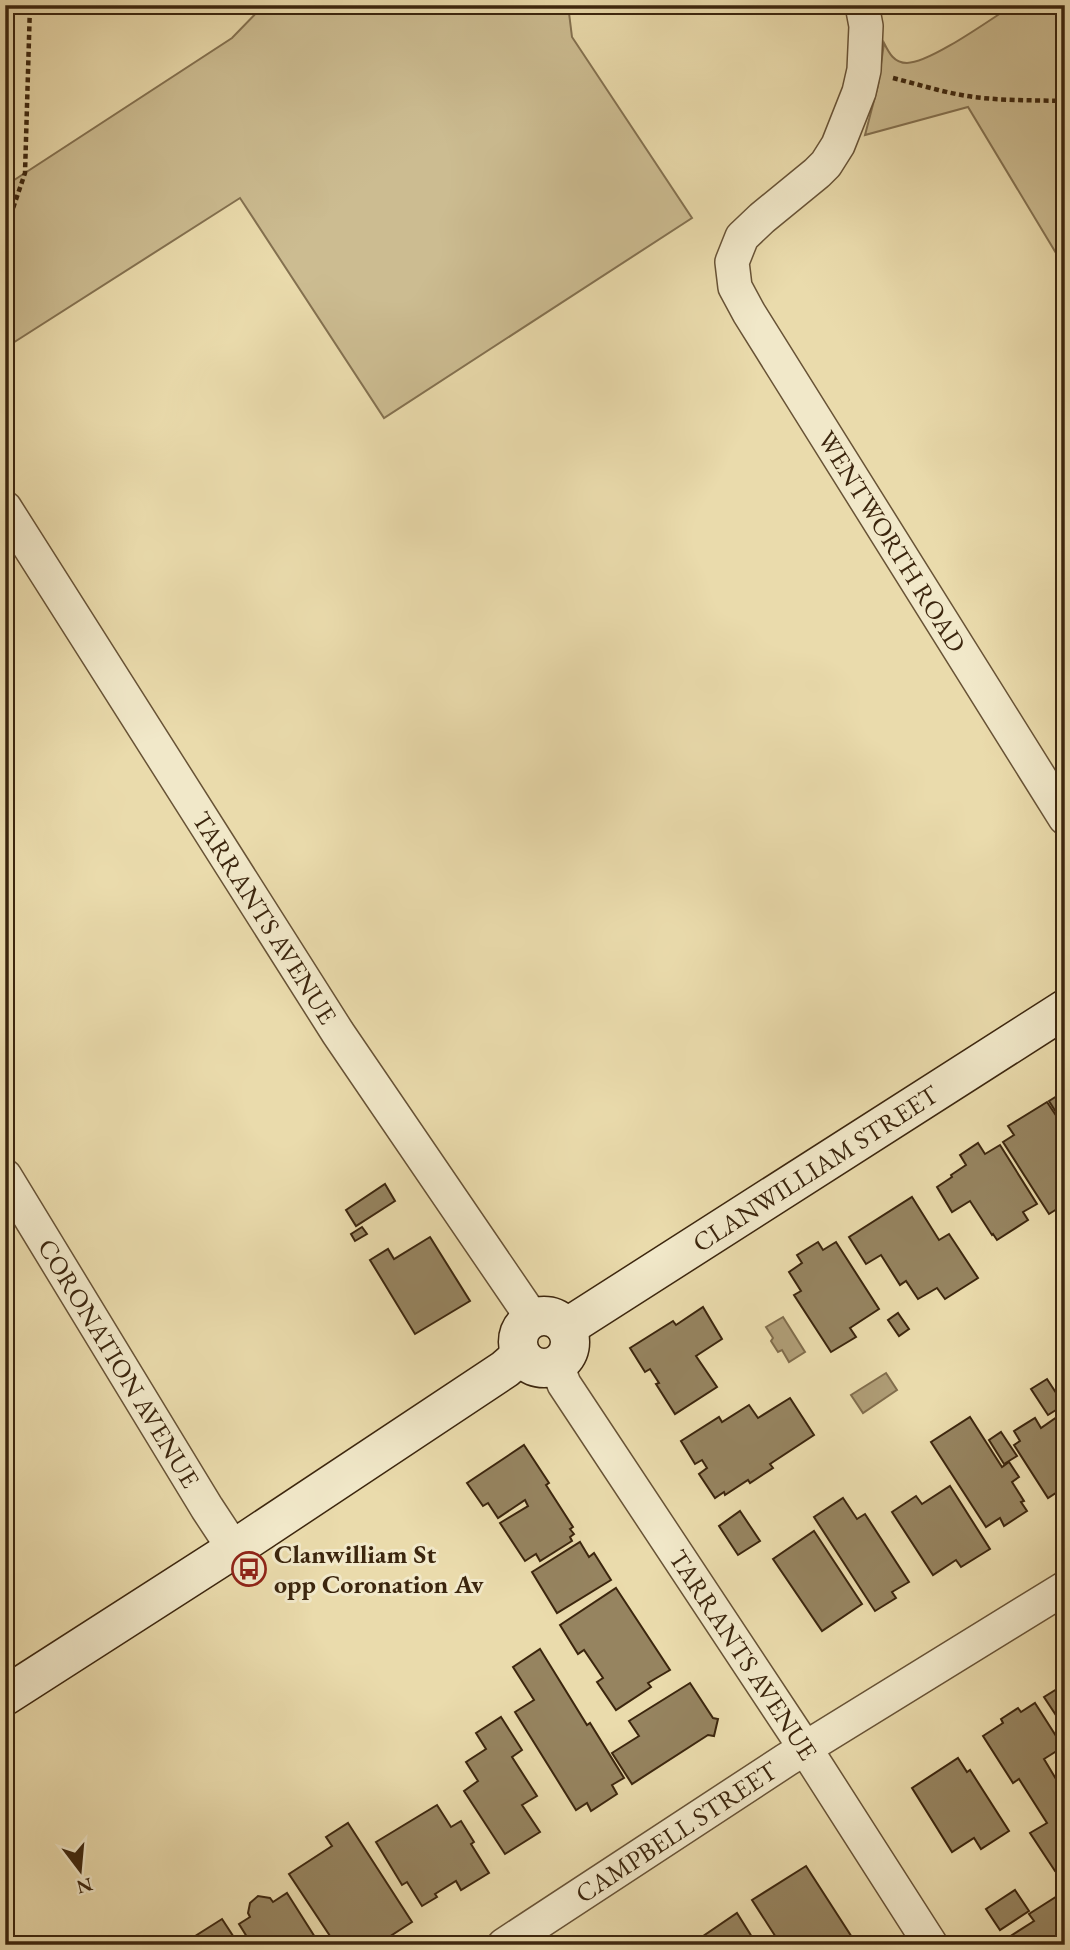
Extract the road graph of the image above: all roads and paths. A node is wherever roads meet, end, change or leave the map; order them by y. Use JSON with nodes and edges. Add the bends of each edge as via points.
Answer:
{"nodes":[{"id":1,"x":30,"y":5,"type":"edge"},
{"id":2,"x":862,"y":5,"type":"edge"},
{"id":3,"x":864,"y":70,"type":"junction"},
{"id":4,"x":1065,"y":101,"type":"edge"},
{"id":5,"x":5,"y":232,"type":"edge"},
{"id":6,"x":5,"y":508,"type":"edge"},
{"id":7,"x":1065,"y":818,"type":"edge"},
{"id":8,"x":1065,"y":1009,"type":"edge"},
{"id":9,"x":5,"y":1176,"type":"edge"},
{"id":10,"x":544,"y":1342,"type":"junction"},
{"id":11,"x":234,"y":1549,"type":"junction"},
{"id":12,"x":1065,"y":1588,"type":"edge"},
{"id":13,"x":5,"y":1696,"type":"edge"},
{"id":14,"x":805,"y":1748,"type":"junction"},
{"id":15,"x":504,"y":1945,"type":"edge"},
{"id":16,"x":931,"y":1945,"type":"edge"}],
"edges":[{"from":1,"to":5,"type":"path","via":[[25,173]]},
{"from":2,"to":3,"type":"street"},
{"from":3,"to":4,"type":"path","via":[[963,95]]},
{"from":3,"to":7,"type":"street","name":"WENTWORTH ROAD","via":[[848,121],[826,163],[742,237],[732,262],[735,286]]},
{"from":6,"to":10,"type":"street","name":"TARRANTS AVENUE","via":[[338,1033]]},
{"from":8,"to":10,"type":"street","name":"CLANWILLIAM STREET"},
{"from":9,"to":11,"type":"street","name":"CORONATION AVENUE"},
{"from":10,"to":11,"type":"street","name":"CLANWILLIAM STREET"},
{"from":10,"to":14,"type":"street","name":"TARRANTS AVENUE","via":[[564,1384]]},
{"from":11,"to":13,"type":"street","name":"CLANWILLIAM STREET"},
{"from":12,"to":14,"type":"street","name":"CAMPBELL STREET"},
{"from":14,"to":15,"type":"street","name":"CAMPBELL STREET"},
{"from":14,"to":16,"type":"street","name":"TARRANTS AVENUE"}]}
